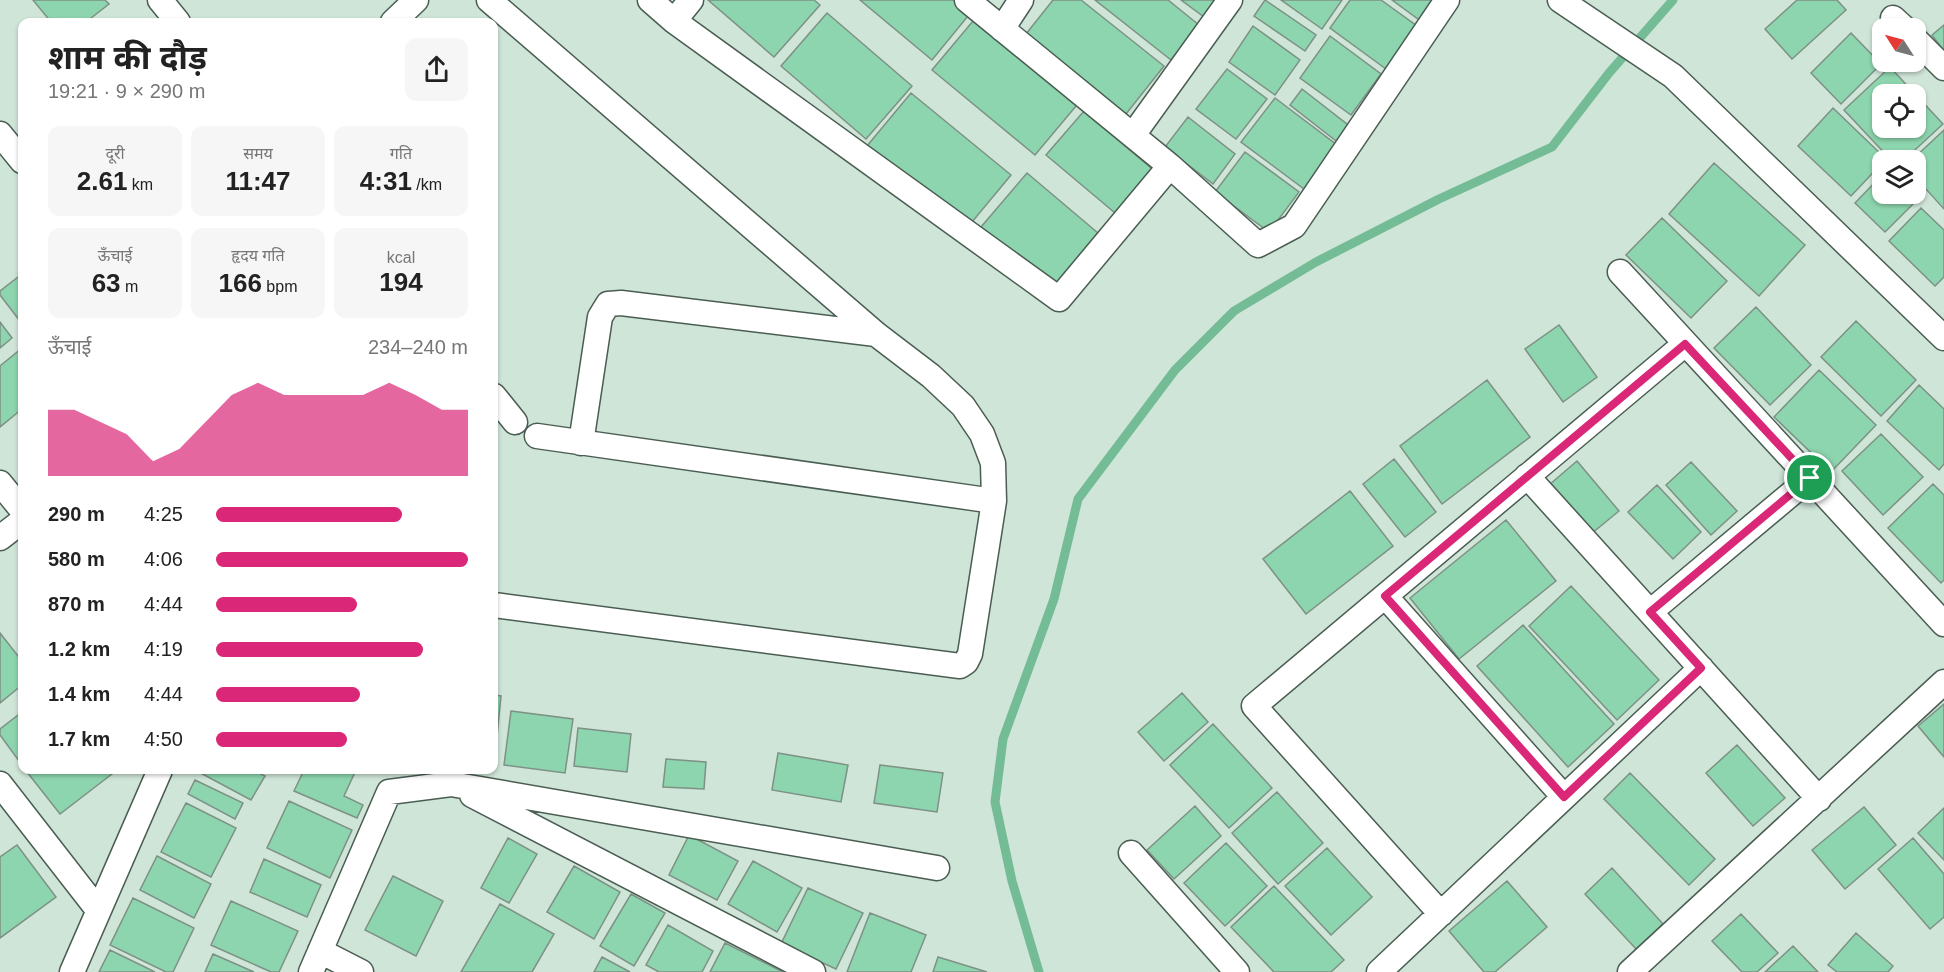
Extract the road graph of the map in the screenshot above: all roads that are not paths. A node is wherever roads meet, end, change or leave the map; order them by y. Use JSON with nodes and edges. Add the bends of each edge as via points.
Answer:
{"nodes":[{"id":1,"x":160,"y":0,"type":"edge"},
{"id":2,"x":416,"y":0,"type":"edge"},
{"id":3,"x":489,"y":0,"type":"edge"},
{"id":4,"x":650,"y":0,"type":"edge"},
{"id":5,"x":691,"y":0,"type":"edge"},
{"id":6,"x":967,"y":0,"type":"edge"},
{"id":7,"x":1021,"y":0,"type":"edge"},
{"id":8,"x":1230,"y":0,"type":"edge"},
{"id":9,"x":1447,"y":0,"type":"edge"},
{"id":10,"x":1560,"y":0,"type":"edge"},
{"id":11,"x":175,"y":18,"type":"edge"},
{"id":12,"x":397,"y":18,"type":"edge"},
{"id":13,"x":674,"y":21,"type":"junction"},
{"id":14,"x":1002,"y":28,"type":"junction"},
{"id":15,"x":1926,"y":50,"type":"edge"},
{"id":16,"x":1944,"y":68,"type":"edge"},
{"id":17,"x":0,"y":134,"type":"edge"},
{"id":18,"x":1133,"y":135,"type":"junction"},
{"id":19,"x":18,"y":155,"type":"edge"},
{"id":20,"x":1170,"y":166,"type":"junction"},
{"id":21,"x":1620,"y":272,"type":"dead end"},
{"id":22,"x":876,"y":334,"type":"junction"},
{"id":23,"x":1944,"y":338,"type":"edge"},
{"id":24,"x":1685,"y":344,"type":"junction"},
{"id":25,"x":498,"y":401,"type":"edge"},
{"id":26,"x":515,"y":422,"type":"dead end"},
{"id":27,"x":537,"y":436,"type":"dead end"},
{"id":28,"x":581,"y":443,"type":"junction"},
{"id":29,"x":1527,"y":476,"type":"junction"},
{"id":30,"x":1810,"y":478,"type":"junction"},
{"id":31,"x":0,"y":483,"type":"edge"},
{"id":32,"x":994,"y":501,"type":"junction"},
{"id":33,"x":18,"y":505,"type":"edge"},
{"id":34,"x":18,"y":524,"type":"edge"},
{"id":35,"x":0,"y":538,"type":"edge"},
{"id":36,"x":1385,"y":596,"type":"junction"},
{"id":37,"x":498,"y":606,"type":"edge"},
{"id":38,"x":1650,"y":612,"type":"junction"},
{"id":39,"x":1944,"y":624,"type":"edge"},
{"id":40,"x":1701,"y":668,"type":"junction"},
{"id":41,"x":1944,"y":682,"type":"edge"},
{"id":42,"x":158,"y":774,"type":"edge"},
{"id":43,"x":0,"y":784,"type":"edge"},
{"id":44,"x":451,"y":784,"type":"junction"},
{"id":45,"x":1564,"y":797,"type":"junction"},
{"id":46,"x":1819,"y":799,"type":"junction"},
{"id":47,"x":1131,"y":853,"type":"dead end"},
{"id":48,"x":937,"y":868,"type":"dead end"},
{"id":49,"x":98,"y":910,"type":"junction"},
{"id":50,"x":1441,"y":914,"type":"junction"},
{"id":51,"x":315,"y":961,"type":"edge"},
{"id":52,"x":72,"y":972,"type":"edge"},
{"id":53,"x":361,"y":972,"type":"edge"},
{"id":54,"x":813,"y":972,"type":"edge"},
{"id":55,"x":1237,"y":972,"type":"edge"},
{"id":56,"x":1379,"y":972,"type":"edge"},
{"id":57,"x":1630,"y":972,"type":"edge"}],
"edges":[{"from":1,"to":11,"type":"street"},
{"from":2,"to":12,"type":"street"},
{"from":3,"to":22,"type":"street"},
{"from":4,"to":13,"type":"street"},
{"from":5,"to":13,"type":"street"},
{"from":6,"to":14,"type":"street"},
{"from":7,"to":14,"type":"street"},
{"from":8,"to":18,"type":"street"},
{"from":9,"to":20,"type":"street","via":[[1294,226],[1258,245]]},
{"from":10,"to":23,"type":"street","via":[[1673,76]]},
{"from":13,"to":20,"type":"street","via":[[1059,298]]},
{"from":14,"to":18,"type":"street"},
{"from":15,"to":16,"type":"street"},
{"from":17,"to":19,"type":"street"},
{"from":18,"to":20,"type":"street"},
{"from":21,"to":24,"type":"street"},
{"from":22,"to":28,"type":"street","via":[[608,304],[600,317]]},
{"from":22,"to":32,"type":"street","via":[[963,406],[982,434],[993,463]]},
{"from":24,"to":29,"type":"street"},
{"from":24,"to":30,"type":"street"},
{"from":25,"to":26,"type":"street"},
{"from":27,"to":28,"type":"street"},
{"from":28,"to":32,"type":"street"},
{"from":29,"to":36,"type":"street"},
{"from":29,"to":38,"type":"street"},
{"from":30,"to":38,"type":"street"},
{"from":30,"to":39,"type":"street"},
{"from":31,"to":33,"type":"street"},
{"from":32,"to":37,"type":"street","via":[[970,654],[960,666]]},
{"from":34,"to":35,"type":"street"},
{"from":36,"to":45,"type":"street"},
{"from":36,"to":50,"type":"street","via":[[1254,706]]},
{"from":38,"to":40,"type":"street"},
{"from":40,"to":45,"type":"street"},
{"from":40,"to":46,"type":"street"},
{"from":41,"to":46,"type":"street"},
{"from":42,"to":49,"type":"street"},
{"from":43,"to":49,"type":"street"},
{"from":44,"to":48,"type":"street"},
{"from":44,"to":51,"type":"street","via":[[389,792]]},
{"from":44,"to":54,"type":"street"},
{"from":45,"to":50,"type":"street"},
{"from":46,"to":57,"type":"street"},
{"from":47,"to":55,"type":"street"},
{"from":49,"to":52,"type":"street"},
{"from":50,"to":56,"type":"street"},
{"from":51,"to":53,"type":"street"}]}
